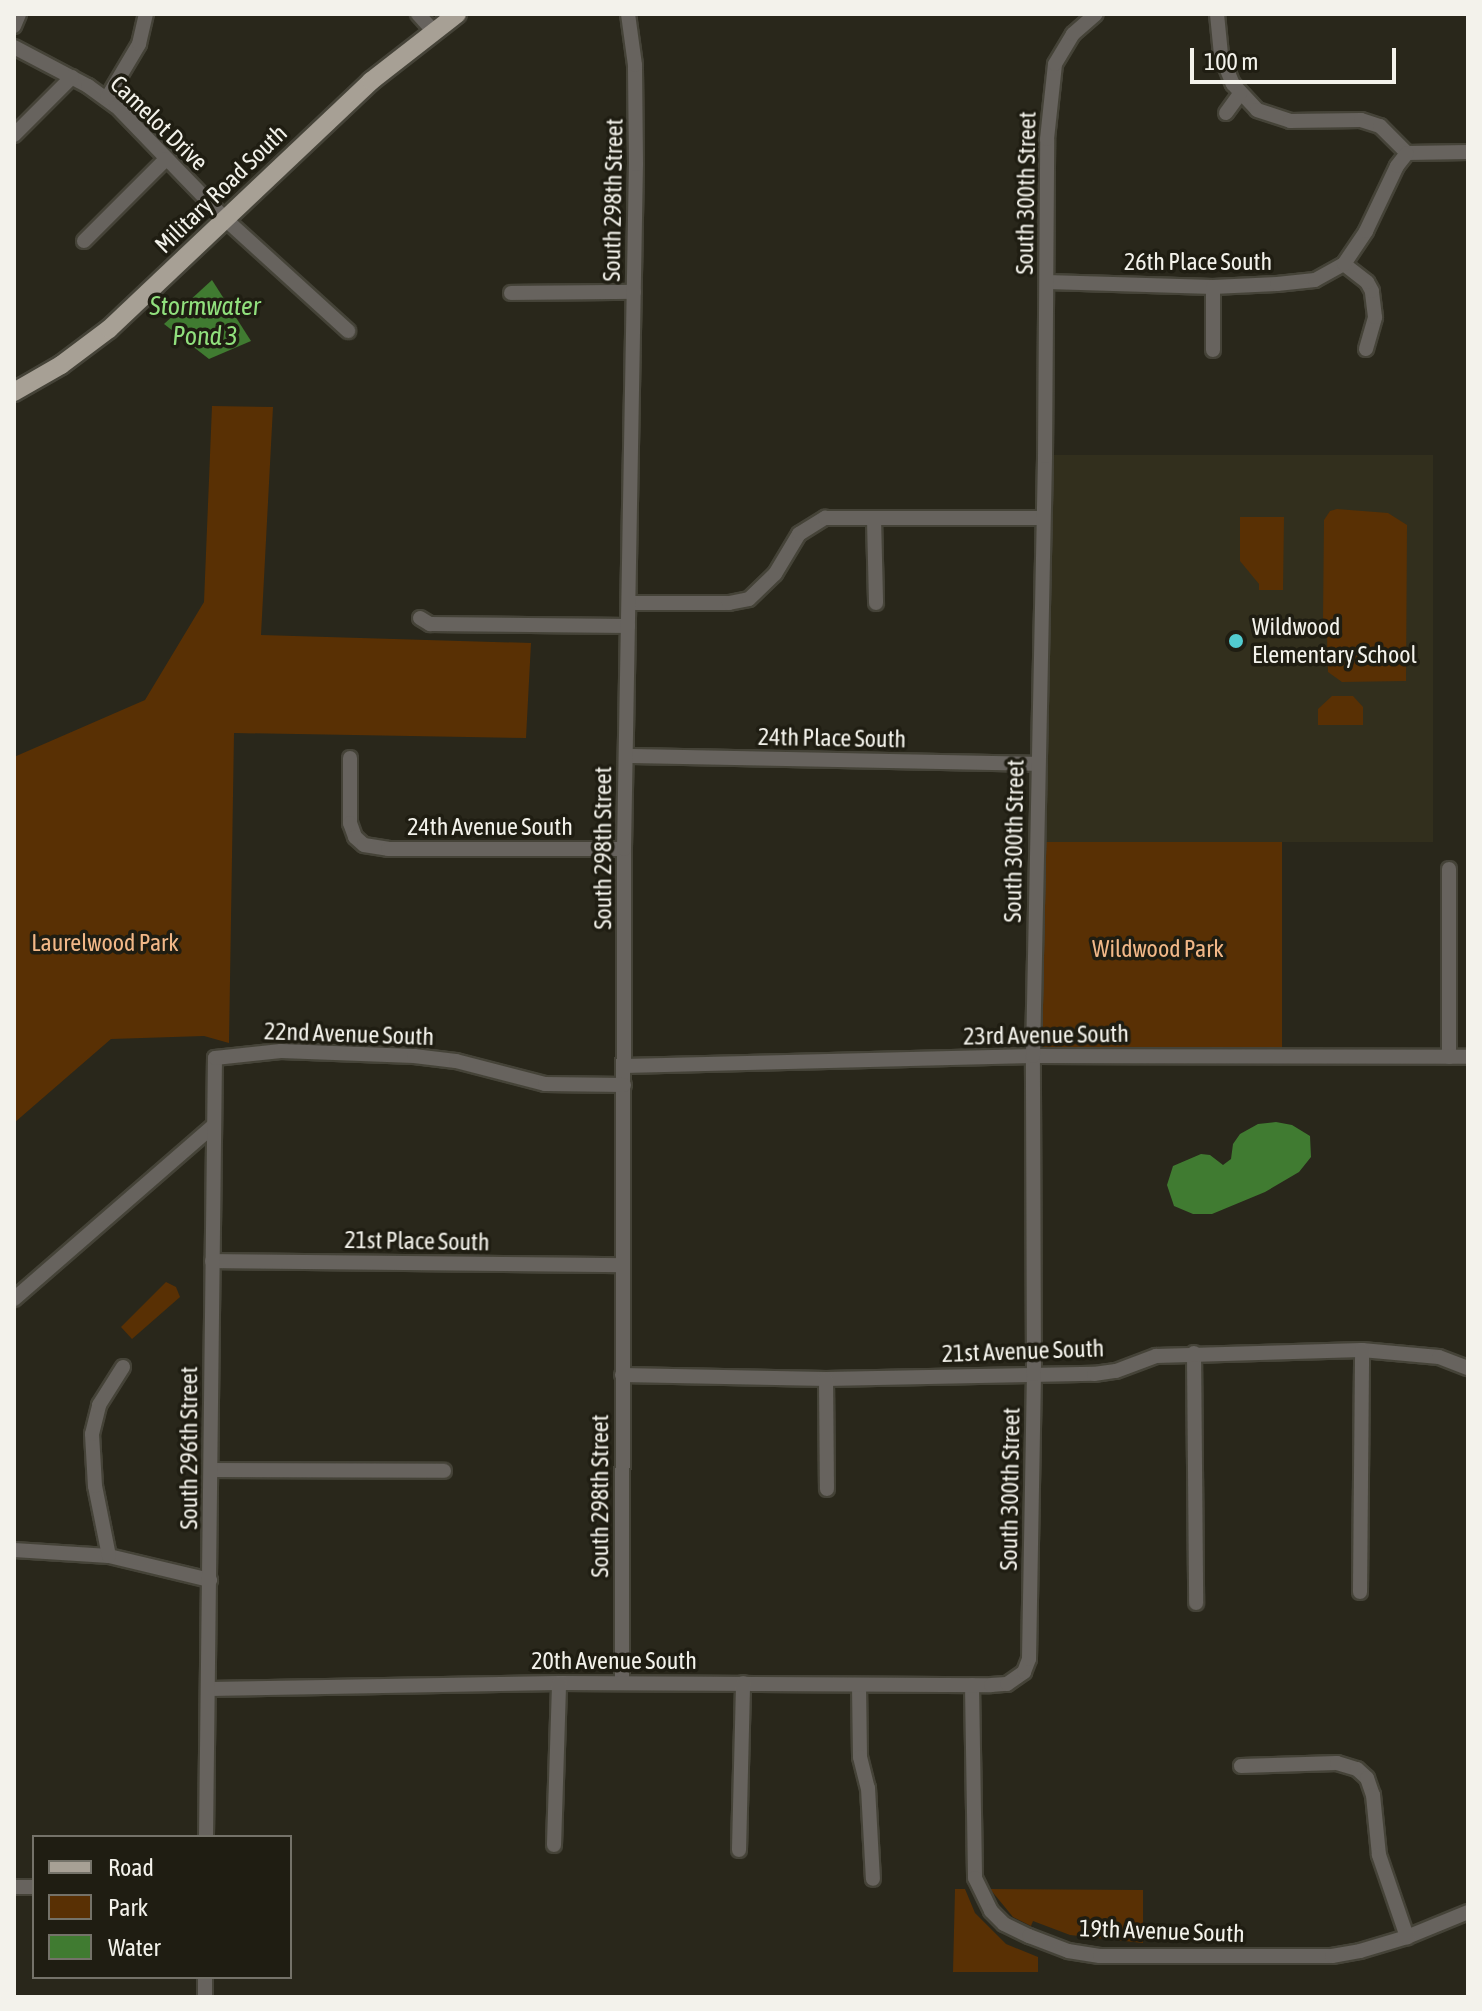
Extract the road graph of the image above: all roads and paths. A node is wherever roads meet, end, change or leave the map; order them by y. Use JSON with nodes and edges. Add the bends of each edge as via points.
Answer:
{"nodes":[{"id":1,"x":19,"y":14,"type":"edge"},
{"id":2,"x":146,"y":14,"type":"edge"},
{"id":3,"x":418,"y":14,"type":"edge"},
{"id":4,"x":457,"y":14,"type":"edge"},
{"id":5,"x":628,"y":14,"type":"edge"},
{"id":6,"x":1217,"y":14,"type":"edge"},
{"id":7,"x":1095,"y":15,"type":"edge"},
{"id":8,"x":14,"y":26,"type":"edge"},
{"id":9,"x":434,"y":32,"type":"junction"},
{"id":10,"x":14,"y":47,"type":"edge"},
{"id":11,"x":72,"y":77,"type":"junction"},
{"id":12,"x":1240,"y":94,"type":"junction"},
{"id":13,"x":107,"y":98,"type":"junction"},
{"id":14,"x":1226,"y":113,"type":"dead end"},
{"id":15,"x":14,"y":135,"type":"edge"},
{"id":16,"x":1468,"y":152,"type":"edge"},
{"id":17,"x":1407,"y":153,"type":"junction"},
{"id":18,"x":166,"y":159,"type":"junction"},
{"id":19,"x":224,"y":218,"type":"junction"},
{"id":20,"x":84,"y":241,"type":"dead end"},
{"id":21,"x":1344,"y":264,"type":"junction"},
{"id":22,"x":1047,"y":282,"type":"junction"},
{"id":23,"x":1213,"y":287,"type":"junction"},
{"id":24,"x":634,"y":292,"type":"junction"},
{"id":25,"x":511,"y":293,"type":"dead end"},
{"id":26,"x":348,"y":331,"type":"dead end"},
{"id":27,"x":1366,"y":349,"type":"dead end"},
{"id":28,"x":1213,"y":350,"type":"dead end"},
{"id":29,"x":14,"y":392,"type":"edge"},
{"id":30,"x":1043,"y":518,"type":"junction"},
{"id":31,"x":874,"y":519,"type":"junction"},
{"id":32,"x":629,"y":603,"type":"junction"},
{"id":33,"x":876,"y":603,"type":"dead end"},
{"id":34,"x":420,"y":618,"type":"dead end"},
{"id":35,"x":628,"y":626,"type":"junction"},
{"id":36,"x":626,"y":756,"type":"junction"},
{"id":37,"x":350,"y":758,"type":"dead end"},
{"id":38,"x":1037,"y":764,"type":"junction"},
{"id":39,"x":624,"y":849,"type":"junction"},
{"id":40,"x":1449,"y":869,"type":"dead end"},
{"id":41,"x":1033,"y":1056,"type":"junction"},
{"id":42,"x":1449,"y":1057,"type":"junction"},
{"id":43,"x":1468,"y":1057,"type":"edge"},
{"id":44,"x":215,"y":1058,"type":"joint"},
{"id":45,"x":624,"y":1066,"type":"junction"},
{"id":46,"x":624,"y":1085,"type":"junction"},
{"id":47,"x":213,"y":1126,"type":"junction"},
{"id":48,"x":212,"y":1261,"type":"junction"},
{"id":49,"x":621,"y":1265,"type":"junction"},
{"id":50,"x":14,"y":1299,"type":"edge"},
{"id":51,"x":1362,"y":1350,"type":"junction"},
{"id":52,"x":1194,"y":1353,"type":"junction"},
{"id":53,"x":123,"y":1367,"type":"dead end"},
{"id":54,"x":1468,"y":1368,"type":"edge"},
{"id":55,"x":1034,"y":1374,"type":"junction"},
{"id":56,"x":622,"y":1375,"type":"junction"},
{"id":57,"x":826,"y":1379,"type":"junction"},
{"id":58,"x":211,"y":1470,"type":"junction"},
{"id":59,"x":444,"y":1471,"type":"dead end"},
{"id":60,"x":827,"y":1489,"type":"dead end"},
{"id":61,"x":14,"y":1550,"type":"edge"},
{"id":62,"x":109,"y":1556,"type":"junction"},
{"id":63,"x":210,"y":1580,"type":"junction"},
{"id":64,"x":1360,"y":1592,"type":"dead end"},
{"id":65,"x":1196,"y":1603,"type":"dead end"},
{"id":66,"x":1018,"y":1679,"type":"joint"},
{"id":67,"x":559,"y":1683,"type":"junction"},
{"id":68,"x":622,"y":1683,"type":"junction"},
{"id":69,"x":743,"y":1683,"type":"junction"},
{"id":70,"x":859,"y":1685,"type":"junction"},
{"id":71,"x":972,"y":1685,"type":"junction"},
{"id":72,"x":209,"y":1689,"type":"junction"},
{"id":73,"x":1241,"y":1766,"type":"dead end"},
{"id":74,"x":206,"y":1835,"type":"edge"},
{"id":75,"x":554,"y":1845,"type":"dead end"},
{"id":76,"x":739,"y":1850,"type":"dead end"},
{"id":77,"x":873,"y":1879,"type":"dead end"},
{"id":78,"x":1468,"y":1912,"type":"edge"},
{"id":79,"x":1407,"y":1937,"type":"junction"}],
"edges":[{"from":1,"to":8,"type":"street"},
{"from":2,"to":13,"type":"street","via":[[136,51]]},
{"from":3,"to":9,"type":"street"},
{"from":4,"to":9,"type":"main road","name":"Military Road South"},
{"from":5,"to":24,"type":"street","name":"South 298th Street","via":[[636,114]]},
{"from":6,"to":12,"type":"street","via":[[1221,55]]},
{"from":7,"to":22,"type":"street","name":"South 300th Street","via":[[1063,47],[1051,79]]},
{"from":9,"to":19,"type":"main road","name":"Military Road South","via":[[371,81]]},
{"from":10,"to":11,"type":"street","name":"Camelot Drive"},
{"from":11,"to":13,"type":"street","name":"Camelot Drive"},
{"from":11,"to":15,"type":"street"},
{"from":12,"to":14,"type":"street"},
{"from":12,"to":17,"type":"street","via":[[1257,110],[1290,121],[1361,120],[1380,126]]},
{"from":13,"to":18,"type":"street","name":"Camelot Drive"},
{"from":16,"to":17,"type":"street"},
{"from":17,"to":21,"type":"street"},
{"from":18,"to":19,"type":"street","name":"Camelot Drive"},
{"from":18,"to":20,"type":"street"},
{"from":19,"to":26,"type":"street","name":"Camelot Drive"},
{"from":19,"to":29,"type":"main road","name":"Military Road South","via":[[109,329]]},
{"from":21,"to":23,"type":"street","name":"26th Place South","via":[[1307,282]]},
{"from":21,"to":27,"type":"street","via":[[1372,291],[1375,317]]},
{"from":22,"to":23,"type":"street","name":"26th Place South"},
{"from":22,"to":30,"type":"street","name":"South 300th Street"},
{"from":23,"to":28,"type":"street"},
{"from":24,"to":25,"type":"street"},
{"from":24,"to":32,"type":"street","name":"South 298th Street"},
{"from":30,"to":31,"type":"street"},
{"from":30,"to":38,"type":"street","name":"South 300th Street"},
{"from":31,"to":32,"type":"street","via":[[825,518],[799,534],[775,574],[749,599]]},
{"from":31,"to":33,"type":"street"},
{"from":32,"to":35,"type":"street","name":"South 298th Street"},
{"from":34,"to":35,"type":"street","via":[[430,624]]},
{"from":35,"to":36,"type":"street","name":"South 298th Street"},
{"from":36,"to":38,"type":"street","name":"24th Place South"},
{"from":36,"to":39,"type":"street","name":"South 298th Street"},
{"from":37,"to":39,"type":"street","name":"24th Avenue South","via":[[349,811],[358,841],[388,849]]},
{"from":38,"to":41,"type":"street","name":"South 300th Street"},
{"from":39,"to":45,"type":"street","name":"South 298th Street"},
{"from":40,"to":42,"type":"street"},
{"from":41,"to":42,"type":"street","name":"23rd Avenue South"},
{"from":41,"to":45,"type":"street","name":"23rd Avenue South"},
{"from":41,"to":55,"type":"street","name":"South 300th Street"},
{"from":42,"to":43,"type":"street","name":"23rd Avenue South"},
{"from":44,"to":46,"type":"street","name":"22nd Avenue South","via":[[281,1051],[414,1056],[545,1084]]},
{"from":44,"to":47,"type":"street","name":"South 296th Street"},
{"from":45,"to":46,"type":"street","name":"South 298th Street"},
{"from":46,"to":49,"type":"street","name":"South 298th Street"},
{"from":47,"to":48,"type":"street","name":"South 296th Street"},
{"from":47,"to":50,"type":"street"},
{"from":48,"to":49,"type":"street","name":"21st Place South"},
{"from":48,"to":58,"type":"street","name":"South 296th Street"},
{"from":49,"to":56,"type":"street","name":"South 298th Street"},
{"from":51,"to":52,"type":"street","name":"21st Avenue South"},
{"from":51,"to":54,"type":"street","name":"21st Avenue South","via":[[1439,1357]]},
{"from":51,"to":64,"type":"street"},
{"from":52,"to":55,"type":"street","name":"21st Avenue South","via":[[1156,1356],[1116,1371]]},
{"from":52,"to":65,"type":"street"},
{"from":53,"to":62,"type":"street","via":[[99,1405],[91,1444]]},
{"from":55,"to":57,"type":"street","name":"21st Avenue South"},
{"from":55,"to":66,"type":"street","name":"South 300th Street","via":[[1029,1659]]},
{"from":56,"to":57,"type":"street","name":"21st Avenue South"},
{"from":56,"to":68,"type":"street","name":"South 298th Street"},
{"from":57,"to":60,"type":"street"},
{"from":58,"to":59,"type":"street"},
{"from":58,"to":63,"type":"street","name":"South 296th Street"},
{"from":61,"to":62,"type":"street"},
{"from":62,"to":63,"type":"street"},
{"from":63,"to":72,"type":"street","name":"South 296th Street"},
{"from":66,"to":71,"type":"street","name":"20th Avenue South"},
{"from":67,"to":68,"type":"street","name":"20th Avenue South"},
{"from":67,"to":72,"type":"street","name":"20th Avenue South"},
{"from":67,"to":75,"type":"street"},
{"from":68,"to":69,"type":"street","name":"20th Avenue South"},
{"from":69,"to":70,"type":"street","name":"20th Avenue South"},
{"from":69,"to":76,"type":"street"},
{"from":70,"to":71,"type":"street","name":"20th Avenue South"},
{"from":70,"to":77,"type":"street","via":[[860,1757],[868,1788]]},
{"from":71,"to":79,"type":"street","name":"19th Avenue South","via":[[973,1862],[984,1901],[1004,1924],[1068,1951],[1100,1956],[1332,1956]]},
{"from":72,"to":74,"type":"street","name":"South 296th Street"},
{"from":73,"to":79,"type":"street","via":[[1337,1763],[1367,1778],[1379,1855]]},
{"from":78,"to":79,"type":"street","name":"19th Avenue South"}]}
